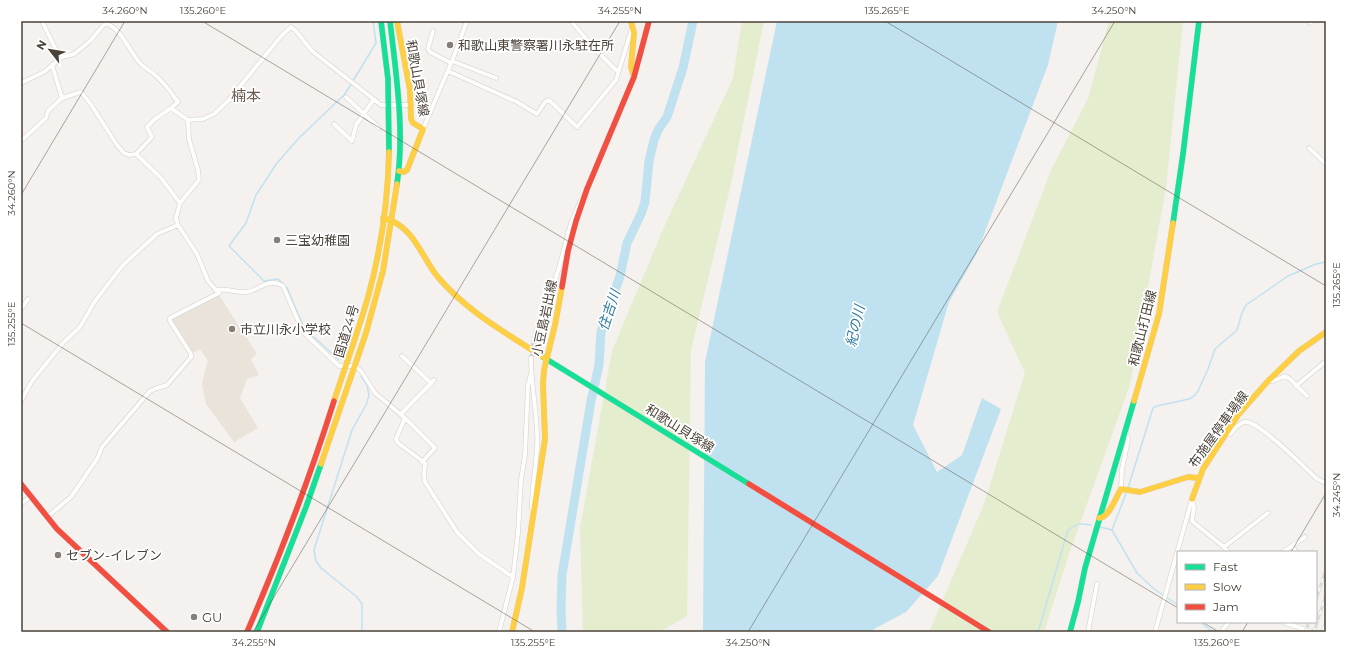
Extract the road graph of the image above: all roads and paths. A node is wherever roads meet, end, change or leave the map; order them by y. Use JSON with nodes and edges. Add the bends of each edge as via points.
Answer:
{"nodes":[{"id":1,"x":42,"y":21,"type":"edge"},
{"id":2,"x":381,"y":21,"type":"edge"},
{"id":3,"x":390,"y":21,"type":"edge"},
{"id":4,"x":397,"y":21,"type":"edge"},
{"id":5,"x":468,"y":21,"type":"edge"},
{"id":6,"x":571,"y":21,"type":"edge"},
{"id":7,"x":649,"y":21,"type":"edge"},
{"id":8,"x":1199,"y":21,"type":"edge"},
{"id":9,"x":107,"y":22,"type":"edge"},
{"id":10,"x":632,"y":23,"type":"edge"},
{"id":11,"x":433,"y":31,"type":"dead end"},
{"id":12,"x":62,"y":57,"type":"junction"},
{"id":13,"x":452,"y":62,"type":"junction"},
{"id":14,"x":52,"y":65,"type":"junction"},
{"id":15,"x":448,"y":71,"type":"junction"},
{"id":16,"x":618,"y":72,"type":"junction"},
{"id":17,"x":634,"y":77,"type":"junction"},
{"id":18,"x":496,"y":78,"type":"dead end"},
{"id":19,"x":21,"y":83,"type":"edge"},
{"id":20,"x":346,"y":97,"type":"dead end"},
{"id":21,"x":62,"y":98,"type":"junction"},
{"id":22,"x":374,"y":99,"type":"junction"},
{"id":23,"x":389,"y":105,"type":"junction"},
{"id":24,"x":399,"y":106,"type":"junction"},
{"id":25,"x":410,"y":106,"type":"junction"},
{"id":26,"x":171,"y":108,"type":"junction"},
{"id":27,"x":363,"y":114,"type":"junction"},
{"id":28,"x":188,"y":120,"type":"junction"},
{"id":29,"x":334,"y":124,"type":"dead end"},
{"id":30,"x":379,"y":128,"type":"dead end"},
{"id":31,"x":423,"y":129,"type":"junction"},
{"id":32,"x":21,"y":141,"type":"edge"},
{"id":33,"x":1309,"y":148,"type":"dead end"},
{"id":34,"x":136,"y":154,"type":"junction"},
{"id":35,"x":1325,"y":163,"type":"edge"},
{"id":36,"x":399,"y":172,"type":"junction"},
{"id":37,"x":587,"y":189,"type":"junction"},
{"id":38,"x":180,"y":203,"type":"junction"},
{"id":39,"x":383,"y":218,"type":"junction"},
{"id":40,"x":392,"y":220,"type":"junction"},
{"id":41,"x":178,"y":225,"type":"junction"},
{"id":42,"x":215,"y":290,"type":"junction"},
{"id":43,"x":28,"y":298,"type":"dead end"},
{"id":44,"x":21,"y":308,"type":"edge"},
{"id":45,"x":1326,"y":332,"type":"edge"},
{"id":46,"x":534,"y":341,"type":"tunnel mouth"},
{"id":47,"x":402,"y":356,"type":"dead end"},
{"id":48,"x":531,"y":358,"type":"tunnel mouth"},
{"id":49,"x":546,"y":359,"type":"junction"},
{"id":50,"x":1326,"y":361,"type":"edge"},
{"id":51,"x":354,"y":366,"type":"junction"},
{"id":52,"x":346,"y":367,"type":"junction"},
{"id":53,"x":531,"y":374,"type":"junction"},
{"id":54,"x":1268,"y":381,"type":"junction"},
{"id":55,"x":1296,"y":386,"type":"junction"},
{"id":56,"x":1307,"y":396,"type":"dead end"},
{"id":57,"x":21,"y":401,"type":"edge"},
{"id":58,"x":401,"y":414,"type":"junction"},
{"id":59,"x":406,"y":418,"type":"junction"},
{"id":60,"x":1125,"y":429,"type":"junction"},
{"id":61,"x":1226,"y":433,"type":"junction"},
{"id":62,"x":422,"y":462,"type":"junction"},
{"id":63,"x":1199,"y":478,"type":"junction"},
{"id":64,"x":1326,"y":483,"type":"edge"},
{"id":65,"x":21,"y":484,"type":"edge"},
{"id":66,"x":1123,"y":488,"type":"junction"},
{"id":67,"x":31,"y":496,"type":"junction"},
{"id":68,"x":1192,"y":499,"type":"junction"},
{"id":69,"x":21,"y":504,"type":"edge"},
{"id":70,"x":1268,"y":513,"type":"dead end"},
{"id":71,"x":47,"y":517,"type":"junction"},
{"id":72,"x":1099,"y":518,"type":"junction"},
{"id":73,"x":533,"y":522,"type":"junction"},
{"id":74,"x":1305,"y":537,"type":"dead end"},
{"id":75,"x":1292,"y":546,"type":"junction"},
{"id":76,"x":1224,"y":547,"type":"junction"},
{"id":77,"x":1178,"y":551,"type":"edge"},
{"id":78,"x":1227,"y":551,"type":"edge"},
{"id":79,"x":1284,"y":551,"type":"edge"},
{"id":80,"x":1295,"y":551,"type":"edge"},
{"id":81,"x":1177,"y":553,"type":"edge"},
{"id":82,"x":513,"y":578,"type":"junction"},
{"id":83,"x":1097,"y":584,"type":"dead end"},
{"id":84,"x":1228,"y":623,"type":"edge"},
{"id":85,"x":1286,"y":623,"type":"edge"},
{"id":86,"x":1326,"y":626,"type":"edge"},
{"id":87,"x":168,"y":632,"type":"edge"},
{"id":88,"x":247,"y":632,"type":"edge"},
{"id":89,"x":257,"y":632,"type":"edge"},
{"id":90,"x":499,"y":632,"type":"edge"},
{"id":91,"x":512,"y":632,"type":"edge"},
{"id":92,"x":989,"y":632,"type":"edge"},
{"id":93,"x":1070,"y":632,"type":"edge"},
{"id":94,"x":1088,"y":632,"type":"edge"},
{"id":95,"x":1155,"y":632,"type":"edge"},
{"id":96,"x":1220,"y":632,"type":"edge"},
{"id":97,"x":1312,"y":632,"type":"edge"},
{"id":98,"x":1323,"y":632,"type":"edge"}],
"edges":[{"from":1,"to":12,"type":"street"},
{"from":2,"to":23,"type":"main road","name":"国道24号","via":[[386,50]]},
{"from":3,"to":24,"type":"main road","name":"国道24号"},
{"from":4,"to":25,"type":"main road","name":"和歌山貝塚線","via":[[410,90]]},
{"from":5,"to":13,"type":"street"},
{"from":6,"to":16,"type":"street"},
{"from":7,"to":17,"type":"main road","name":"小豆島岩出線"},
{"from":8,"to":60,"type":"main road","name":"和歌山打田線","via":[[1183,154],[1160,308]]},
{"from":9,"to":12,"type":"street","via":[[74,54]]},
{"from":9,"to":26,"type":"street","via":[[125,40],[139,62],[161,81],[178,102]]},
{"from":10,"to":16,"type":"street"},
{"from":10,"to":17,"type":"main road","via":[[634,33],[631,67]]},
{"from":11,"to":13,"type":"street","via":[[428,49]]},
{"from":12,"to":14,"type":"street"},
{"from":13,"to":15,"type":"street"},
{"from":13,"to":18,"type":"street"},
{"from":14,"to":19,"type":"street","via":[[44,72]]},
{"from":14,"to":21,"type":"street"},
{"from":15,"to":16,"type":"street","via":[[517,102],[537,114],[549,100],[577,127],[616,80]]},
{"from":15,"to":31,"type":"street"},
{"from":17,"to":37,"type":"main road","name":"小豆島岩出線"},
{"from":20,"to":27,"type":"street"},
{"from":21,"to":32,"type":"street","via":[[48,111],[46,118]]},
{"from":21,"to":34,"type":"street","via":[[81,92],[124,153]]},
{"from":22,"to":23,"type":"street","via":[[382,105]]},
{"from":22,"to":27,"type":"street"},
{"from":22,"to":28,"type":"street","via":[[312,51],[291,27],[214,114]]},
{"from":23,"to":24,"type":"street"},
{"from":23,"to":39,"type":"main road","name":"国道24号","via":[[388,177]]},
{"from":24,"to":25,"type":"street"},
{"from":24,"to":36,"type":"main road","name":"国道24号"},
{"from":25,"to":31,"type":"main road","name":"和歌山貝塚線","via":[[413,123]]},
{"from":26,"to":28,"type":"street"},
{"from":26,"to":34,"type":"street","via":[[147,127],[152,136]]},
{"from":27,"to":29,"type":"street","via":[[356,125],[352,141]]},
{"from":27,"to":30,"type":"street"},
{"from":28,"to":38,"type":"street","via":[[189,139],[199,180]]},
{"from":31,"to":36,"type":"main road","name":"和歌山貝塚線","via":[[407,170]]},
{"from":33,"to":35,"type":"street"},
{"from":34,"to":38,"type":"street","via":[[161,178]]},
{"from":36,"to":40,"type":"main road","name":"国道24号"},
{"from":37,"to":46,"type":"street","via":[[572,223]]},
{"from":37,"to":49,"type":"main road","name":"小豆島岩出線","via":[[568,251]]},
{"from":38,"to":41,"type":"street","via":[[176,218]]},
{"from":39,"to":40,"type":"main road","name":"和歌山貝塚線"},
{"from":39,"to":52,"type":"main road","name":"国道24号","via":[[368,296]]},
{"from":40,"to":49,"type":"main road","name":"和歌山貝塚線","via":[[406,229],[438,276],[455,295],[487,322]]},
{"from":40,"to":51,"type":"main road","name":"国道24号","via":[[383,272]]},
{"from":41,"to":42,"type":"street","via":[[197,254],[208,281]]},
{"from":41,"to":57,"type":"street","via":[[157,234],[123,266],[95,302],[80,327],[63,343],[32,381]]},
{"from":42,"to":52,"type":"street","via":[[248,292],[267,284],[283,286],[303,332],[339,366]]},
{"from":42,"to":71,"type":"street","via":[[219,293],[170,318],[191,357],[167,386],[150,391],[102,447],[97,459],[71,497]]},
{"from":43,"to":44,"type":"street"},
{"from":45,"to":54,"type":"main road","name":"布施屋停車場線","via":[[1299,351]]},
{"from":47,"to":58,"type":"street","via":[[432,382]]},
{"from":48,"to":53,"type":"street"},
{"from":49,"to":73,"type":"main road","name":"小豆島岩出線","via":[[543,384],[545,439]]},
{"from":49,"to":92,"type":"main road","name":"和歌山貝塚線"},
{"from":50,"to":55,"type":"street"},
{"from":51,"to":52,"type":"street"},
{"from":51,"to":58,"type":"street","via":[[361,371],[375,393]]},
{"from":51,"to":89,"type":"main road","name":"国道24号","via":[[306,507]]},
{"from":52,"to":88,"type":"main road","name":"国道24号","via":[[296,515]]},
{"from":53,"to":73,"type":"street","via":[[538,433],[532,499]]},
{"from":53,"to":82,"type":"street","via":[[528,385],[525,455]]},
{"from":54,"to":55,"type":"street","via":[[1285,376]]},
{"from":54,"to":61,"type":"main road","name":"布施屋停車場線"},
{"from":55,"to":56,"type":"street"},
{"from":58,"to":59,"type":"street"},
{"from":59,"to":62,"type":"street","via":[[396,439]]},
{"from":59,"to":62,"type":"street","via":[[436,448]]},
{"from":60,"to":66,"type":"street","via":[[1128,440],[1122,469]]},
{"from":60,"to":72,"type":"main road","name":"和歌山打田線"},
{"from":61,"to":63,"type":"main road","name":"布施屋停車場線"},
{"from":61,"to":64,"type":"street","via":[[1230,434],[1247,421],[1268,434],[1317,479]]},
{"from":62,"to":82,"type":"street","via":[[425,463],[425,482],[457,532],[479,554]]},
{"from":63,"to":66,"type":"main road","name":"布施屋停車場線","via":[[1188,477],[1140,492]]},
{"from":63,"to":68,"type":"main road"},
{"from":65,"to":67,"type":"main road"},
{"from":66,"to":72,"type":"main road","via":[[1107,515]]},
{"from":67,"to":69,"type":"street"},
{"from":67,"to":71,"type":"main road"},
{"from":68,"to":76,"type":"street","via":[[1192,521]]},
{"from":68,"to":77,"type":"street"},
{"from":70,"to":76,"type":"street"},
{"from":71,"to":87,"type":"main road"},
{"from":72,"to":93,"type":"main road","name":"和歌山打田線"},
{"from":73,"to":91,"type":"main road","name":"小豆島岩出線"},
{"from":74,"to":75,"type":"street"},
{"from":75,"to":79,"type":"street"},
{"from":75,"to":80,"type":"street"},
{"from":76,"to":78,"type":"street"},
{"from":81,"to":95,"type":"street"},
{"from":82,"to":90,"type":"street"},
{"from":83,"to":94,"type":"street"},
{"from":84,"to":96,"type":"street"},
{"from":85,"to":97,"type":"street"},
{"from":86,"to":98,"type":"street"}]}
